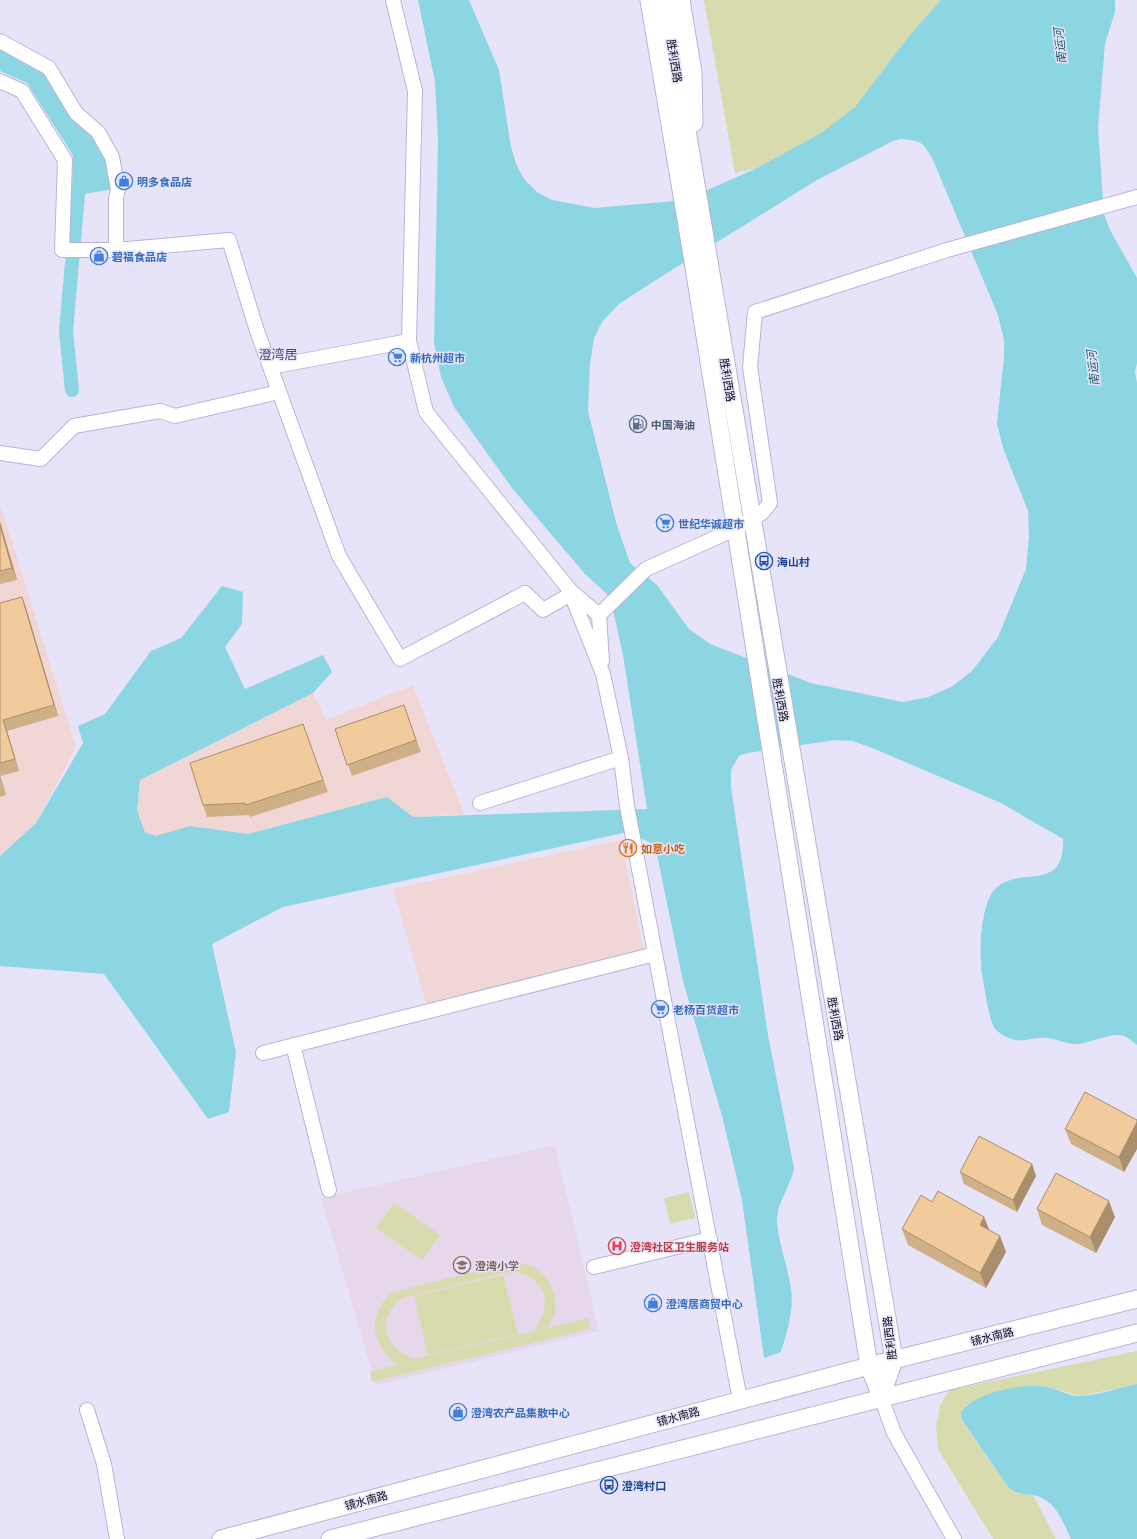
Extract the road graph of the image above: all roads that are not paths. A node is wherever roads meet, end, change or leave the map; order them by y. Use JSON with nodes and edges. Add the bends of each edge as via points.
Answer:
{"nodes":[{"id":1,"x":393,"y":0,"type":"edge"},
{"id":2,"x":649,"y":0,"type":"edge"},
{"id":3,"x":665,"y":0,"type":"edge"},
{"id":4,"x":681,"y":0,"type":"edge"},
{"id":5,"x":0,"y":41,"type":"edge"},
{"id":6,"x":0,"y":81,"type":"edge"},
{"id":7,"x":691,"y":191,"type":"junction"},
{"id":8,"x":1131,"y":199,"type":"edge"},
{"id":9,"x":116,"y":250,"type":"junction"},
{"id":10,"x":700,"y":257,"type":"junction"},
{"id":11,"x":409,"y":341,"type":"junction"},
{"id":12,"x":270,"y":367,"type":"junction"},
{"id":13,"x":279,"y":392,"type":"junction"},
{"id":14,"x":0,"y":453,"type":"edge"},
{"id":15,"x":751,"y":518,"type":"junction"},
{"id":16,"x":735,"y":529,"type":"junction"},
{"id":17,"x":570,"y":592,"type":"junction"},
{"id":18,"x":602,"y":612,"type":"junction"},
{"id":19,"x":603,"y":674,"type":"junction"},
{"id":20,"x":621,"y":758,"type":"junction"},
{"id":21,"x":480,"y":803,"type":"dead end"},
{"id":22,"x":655,"y":954,"type":"junction"},
{"id":23,"x":293,"y":1045,"type":"junction"},
{"id":24,"x":263,"y":1053,"type":"dead end"},
{"id":25,"x":329,"y":1190,"type":"dead end"},
{"id":26,"x":710,"y":1239,"type":"junction"},
{"id":27,"x":594,"y":1267,"type":"dead end"},
{"id":28,"x":1130,"y":1301,"type":"edge"},
{"id":29,"x":1133,"y":1334,"type":"edge"},
{"id":30,"x":894,"y":1360,"type":"junction"},
{"id":31,"x":869,"y":1366,"type":"junction"},
{"id":32,"x":881,"y":1397,"type":"junction"},
{"id":33,"x":740,"y":1400,"type":"junction"},
{"id":34,"x":87,"y":1410,"type":"dead end"},
{"id":35,"x":117,"y":1539,"type":"edge"},
{"id":36,"x":221,"y":1539,"type":"edge"},
{"id":37,"x":330,"y":1539,"type":"edge"},
{"id":38,"x":954,"y":1539,"type":"edge"}],
"edges":[{"from":1,"to":11,"type":"street","via":[[415,91]]},
{"from":2,"to":7,"type":"main road","name":"胜利西路"},
{"from":3,"to":7,"type":"main road","name":"胜利西路"},
{"from":4,"to":7,"type":"main road","via":[[693,72]]},
{"from":5,"to":9,"type":"street","via":[[49,68],[76,113],[98,132],[112,158],[118,189]]},
{"from":6,"to":9,"type":"street","via":[[22,91],[65,160],[62,250]]},
{"from":7,"to":10,"type":"main road","name":"胜利西路"},
{"from":8,"to":15,"type":"street","via":[[947,250],[755,312],[750,367],[770,503],[762,513]]},
{"from":9,"to":12,"type":"street","via":[[229,240]]},
{"from":10,"to":15,"type":"main road","name":"胜利西路"},
{"from":10,"to":16,"type":"main road","name":"胜利西路"},
{"from":11,"to":12,"type":"street"},
{"from":11,"to":17,"type":"street","via":[[426,412]]},
{"from":12,"to":13,"type":"street"},
{"from":13,"to":14,"type":"street","via":[[175,416],[160,411],[74,426],[41,459]]},
{"from":13,"to":17,"type":"street","via":[[339,556],[400,659],[525,593],[542,610]]},
{"from":15,"to":16,"type":"street"},
{"from":15,"to":30,"type":"main road","name":"胜利西路"},
{"from":16,"to":18,"type":"street","via":[[646,569]]},
{"from":16,"to":31,"type":"main road","name":"胜利西路"},
{"from":17,"to":18,"type":"street"},
{"from":17,"to":19,"type":"street"},
{"from":18,"to":19,"type":"street"},
{"from":19,"to":20,"type":"street"},
{"from":20,"to":21,"type":"street"},
{"from":20,"to":22,"type":"street","via":[[627,806]]},
{"from":22,"to":23,"type":"street"},
{"from":22,"to":26,"type":"street"},
{"from":23,"to":24,"type":"street"},
{"from":23,"to":25,"type":"street"},
{"from":26,"to":27,"type":"street"},
{"from":26,"to":33,"type":"street"},
{"from":28,"to":30,"type":"main road","name":"镜水南路"},
{"from":29,"to":32,"type":"main road"},
{"from":30,"to":31,"type":"main road","name":"镜水南路"},
{"from":30,"to":32,"type":"main road","name":"胜利西路"},
{"from":31,"to":32,"type":"main road","name":"胜利西路"},
{"from":31,"to":33,"type":"main road","name":"镜水南路"},
{"from":32,"to":37,"type":"main road"},
{"from":32,"to":38,"type":"street","name":"胜利西路","via":[[894,1433]]},
{"from":33,"to":36,"type":"main road","name":"镜水南路"},
{"from":34,"to":35,"type":"street","via":[[104,1464]]}]}
